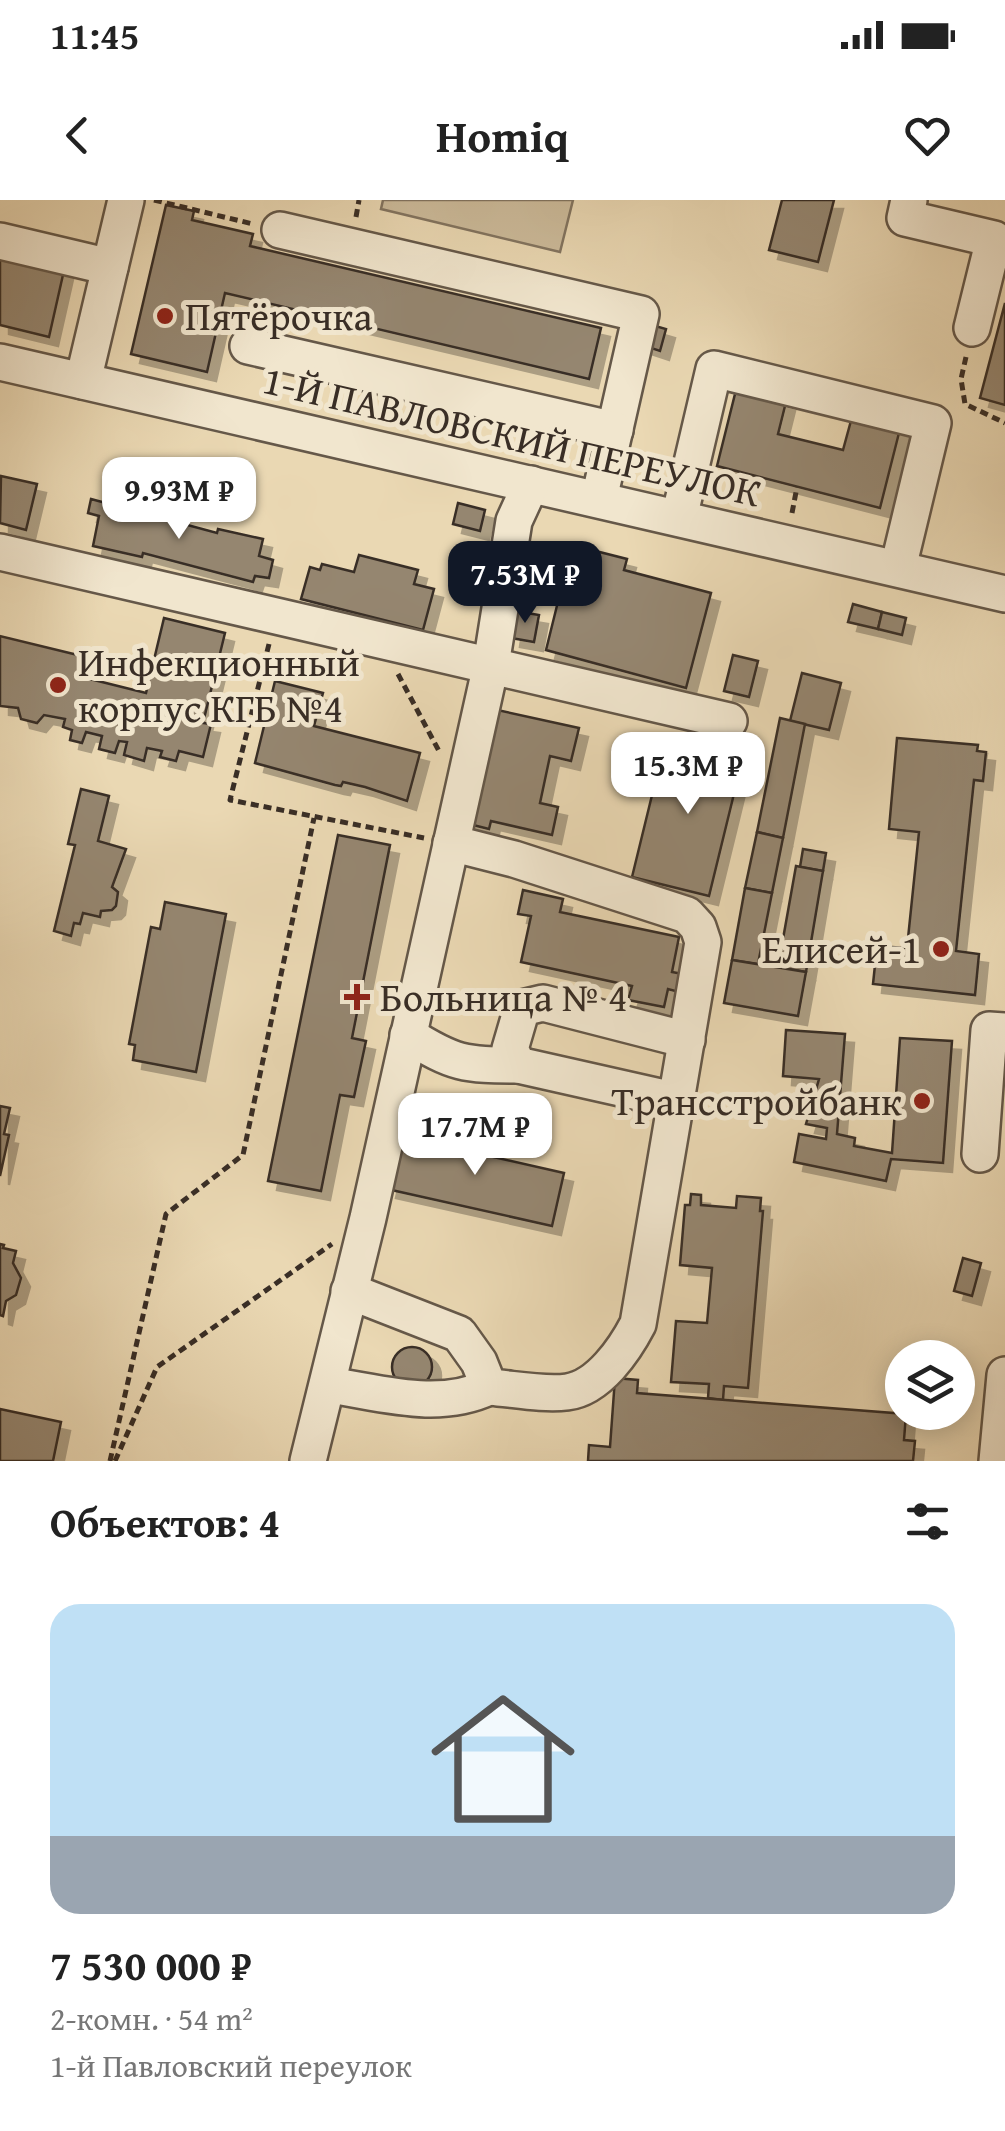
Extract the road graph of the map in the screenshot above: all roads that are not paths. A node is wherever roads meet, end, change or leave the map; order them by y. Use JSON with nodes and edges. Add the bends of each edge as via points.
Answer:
{"nodes":[{"id":1,"x":126,"y":200,"type":"edge"},
{"id":2,"x":909,"y":200,"type":"edge"},
{"id":3,"x":280,"y":230,"type":"road end"},
{"id":4,"x":0,"y":241,"type":"edge"},
{"id":5,"x":110,"y":267,"type":"junction"},
{"id":6,"x":972,"y":328,"type":"road end"},
{"id":7,"x":248,"y":346,"type":"dead end"},
{"id":8,"x":0,"y":362,"type":"edge"},
{"id":9,"x":83,"y":381,"type":"junction"},
{"id":10,"x":615,"y":430,"type":"junction"},
{"id":11,"x":531,"y":484,"type":"junction"},
{"id":12,"x":599,"y":500,"type":"junction"},
{"id":13,"x":679,"y":518,"type":"junction"},
{"id":14,"x":0,"y":552,"type":"edge"},
{"id":15,"x":898,"y":568,"type":"junction"},
{"id":16,"x":1005,"y":594,"type":"edge"},
{"id":17,"x":491,"y":666,"type":"junction"},
{"id":18,"x":729,"y":720,"type":"dead end"},
{"id":19,"x":451,"y":843,"type":"junction"},
{"id":20,"x":1005,"y":1031,"type":"edge"},
{"id":21,"x":408,"y":1034,"type":"junction"},
{"id":22,"x":688,"y":1040,"type":"junction"},
{"id":23,"x":518,"y":1065,"type":"junction"},
{"id":24,"x":678,"y":1101,"type":"junction"},
{"id":25,"x":980,"y":1154,"type":"dead end"},
{"id":26,"x":349,"y":1291,"type":"junction"},
{"id":27,"x":1005,"y":1375,"type":"edge"},
{"id":28,"x":330,"y":1385,"type":"junction"},
{"id":29,"x":489,"y":1387,"type":"junction"},
{"id":30,"x":308,"y":1461,"type":"edge"},
{"id":31,"x":997,"y":1461,"type":"edge"}],
"edges":[{"from":1,"to":5,"type":"street"},
{"from":2,"to":6,"type":"street","via":[[905,218],[994,239]]},
{"from":3,"to":10,"type":"street","via":[[642,314]]},
{"from":4,"to":5,"type":"street"},
{"from":5,"to":9,"type":"street"},
{"from":7,"to":10,"type":"street"},
{"from":8,"to":9,"type":"street","name":"1-Й ПАВЛОВСКИЙ ПЕРЕУЛОК"},
{"from":9,"to":11,"type":"street","name":"1-Й ПАВЛОВСКИЙ ПЕРЕУЛОК"},
{"from":10,"to":12,"type":"street"},
{"from":11,"to":12,"type":"street","name":"1-Й ПАВЛОВСКИЙ ПЕРЕУЛОК"},
{"from":11,"to":17,"type":"street","via":[[514,521]]},
{"from":12,"to":13,"type":"street","name":"1-Й ПАВЛОВСКИЙ ПЕРЕУЛОК"},
{"from":13,"to":15,"type":"street","name":"1-Й ПАВЛОВСКИЙ ПЕРЕУЛОК"},
{"from":13,"to":15,"type":"street","via":[[714,370],[933,423]]},
{"from":14,"to":17,"type":"street"},
{"from":15,"to":16,"type":"street","name":"1-Й ПАВЛОВСКИЙ ПЕРЕУЛОК"},
{"from":17,"to":18,"type":"street"},
{"from":17,"to":19,"type":"street"},
{"from":19,"to":21,"type":"street"},
{"from":19,"to":22,"type":"street","via":[[687,916],[703,942]]},
{"from":20,"to":25,"type":"street","via":[[989,1030]]},
{"from":21,"to":23,"type":"street","via":[[461,1064]]},
{"from":21,"to":26,"type":"street"},
{"from":22,"to":23,"type":"street","via":[[531,1004],[522,1008],[510,1049]]},
{"from":22,"to":24,"type":"street"},
{"from":23,"to":24,"type":"street"},
{"from":24,"to":29,"type":"street","via":[[638,1324],[626,1350],[570,1392]]},
{"from":26,"to":28,"type":"street"},
{"from":26,"to":29,"type":"street","via":[[458,1334]]},
{"from":27,"to":31,"type":"street"},
{"from":28,"to":29,"type":"street","via":[[439,1402]]},
{"from":28,"to":30,"type":"street"}]}
